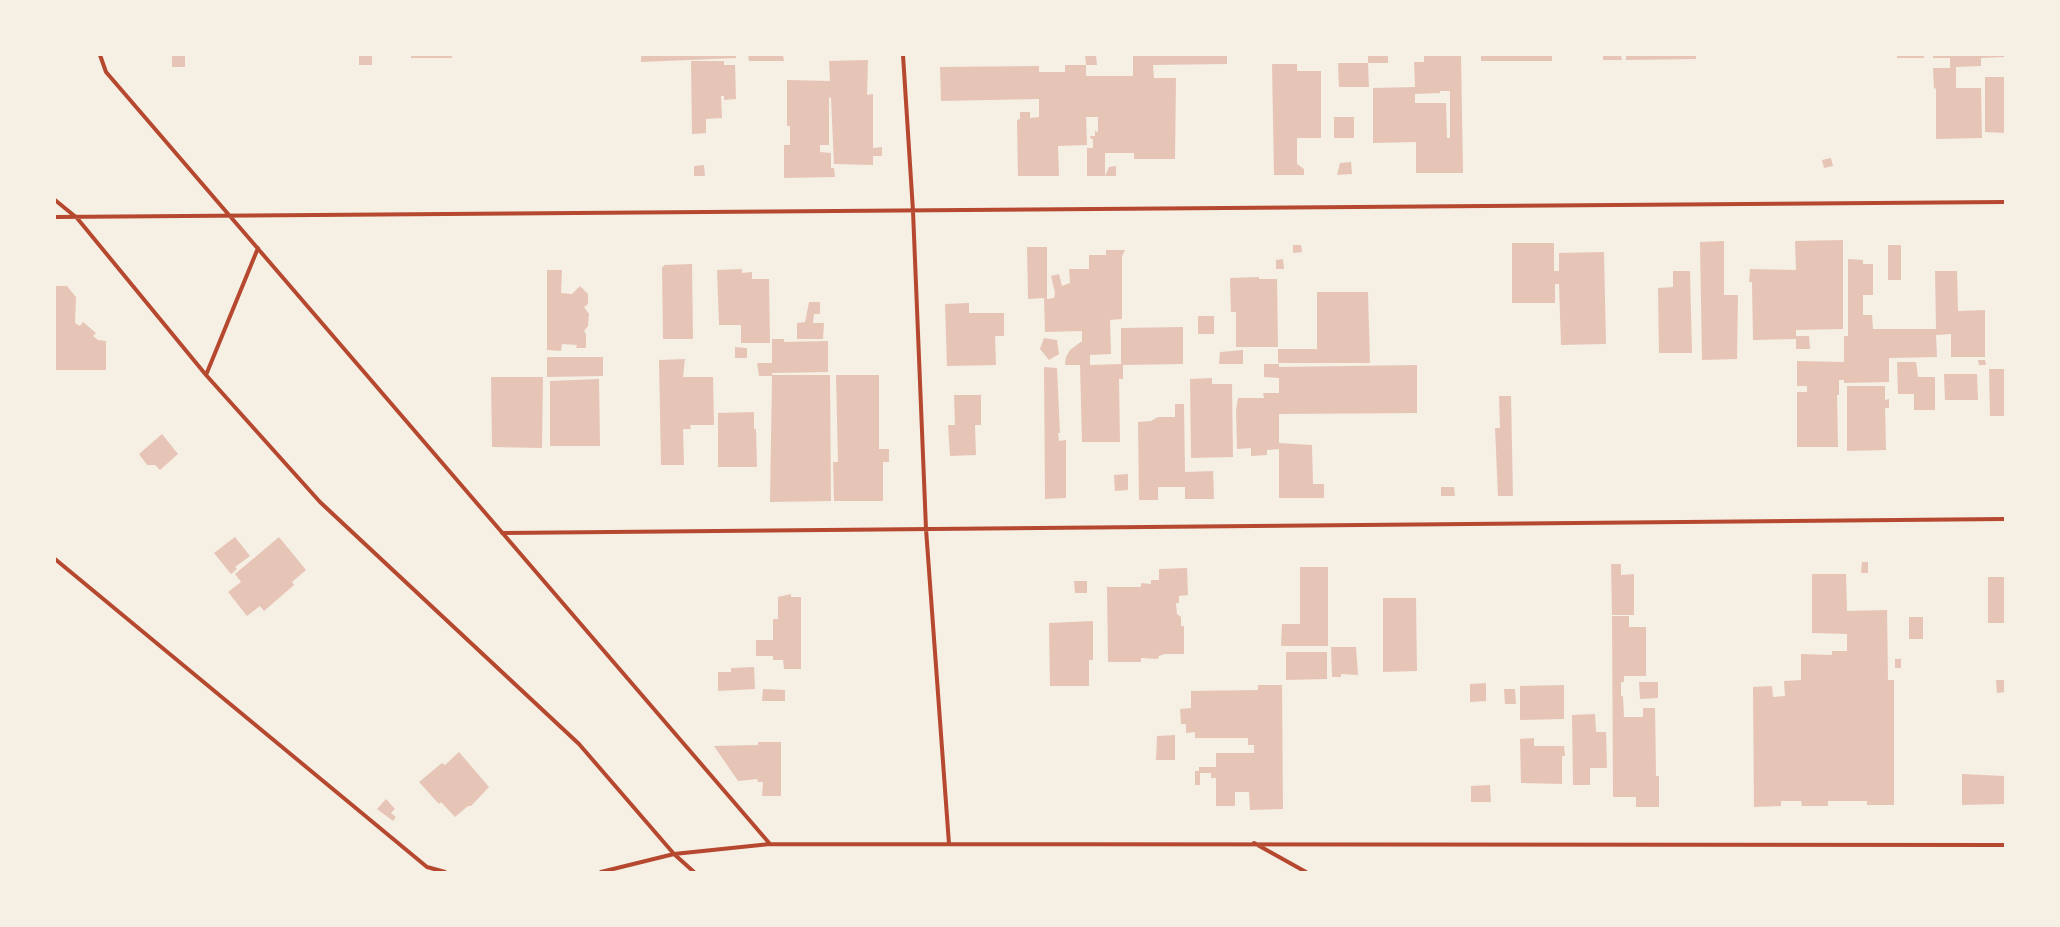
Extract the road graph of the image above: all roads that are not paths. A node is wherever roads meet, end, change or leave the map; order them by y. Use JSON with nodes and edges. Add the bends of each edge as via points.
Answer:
{"nodes":[{"id":1,"x":100,"y":55,"type":"edge"},
{"id":2,"x":904,"y":55,"type":"edge"},
{"id":3,"x":55,"y":200,"type":"edge"},
{"id":4,"x":2005,"y":202,"type":"edge"},
{"id":5,"x":913,"y":211,"type":"junction"},
{"id":6,"x":230,"y":216,"type":"junction"},
{"id":7,"x":55,"y":217,"type":"edge"},
{"id":8,"x":77,"y":218,"type":"junction"},
{"id":9,"x":258,"y":248,"type":"junction"},
{"id":10,"x":206,"y":375,"type":"junction"},
{"id":11,"x":2005,"y":519,"type":"edge"},
{"id":12,"x":926,"y":529,"type":"junction"},
{"id":13,"x":502,"y":532,"type":"junction"},
{"id":14,"x":55,"y":559,"type":"edge"},
{"id":15,"x":1254,"y":843,"type":"junction"},
{"id":16,"x":770,"y":844,"type":"junction"},
{"id":17,"x":949,"y":844,"type":"junction"},
{"id":18,"x":2005,"y":845,"type":"edge"},
{"id":19,"x":674,"y":854,"type":"junction"},
{"id":20,"x":445,"y":872,"type":"edge"},
{"id":21,"x":601,"y":872,"type":"edge"},
{"id":22,"x":694,"y":872,"type":"edge"},
{"id":23,"x":1306,"y":872,"type":"edge"}],
"edges":[{"from":1,"to":6,"type":"street","via":[[106,72]]},
{"from":2,"to":5,"type":"street"},
{"from":3,"to":8,"type":"street"},
{"from":4,"to":5,"type":"street"},
{"from":5,"to":6,"type":"street"},
{"from":5,"to":12,"type":"street"},
{"from":6,"to":8,"type":"street"},
{"from":6,"to":9,"type":"street"},
{"from":7,"to":8,"type":"street"},
{"from":8,"to":10,"type":"street"},
{"from":9,"to":10,"type":"street"},
{"from":9,"to":13,"type":"street"},
{"from":10,"to":19,"type":"street","via":[[320,502],[579,744]]},
{"from":11,"to":12,"type":"street"},
{"from":12,"to":13,"type":"street"},
{"from":12,"to":17,"type":"street"},
{"from":13,"to":16,"type":"street"},
{"from":14,"to":20,"type":"street","via":[[427,867]]},
{"from":15,"to":17,"type":"street"},
{"from":15,"to":18,"type":"street"},
{"from":15,"to":23,"type":"street"},
{"from":16,"to":17,"type":"street"},
{"from":16,"to":19,"type":"street"},
{"from":19,"to":21,"type":"street"},
{"from":19,"to":22,"type":"street"}]}
